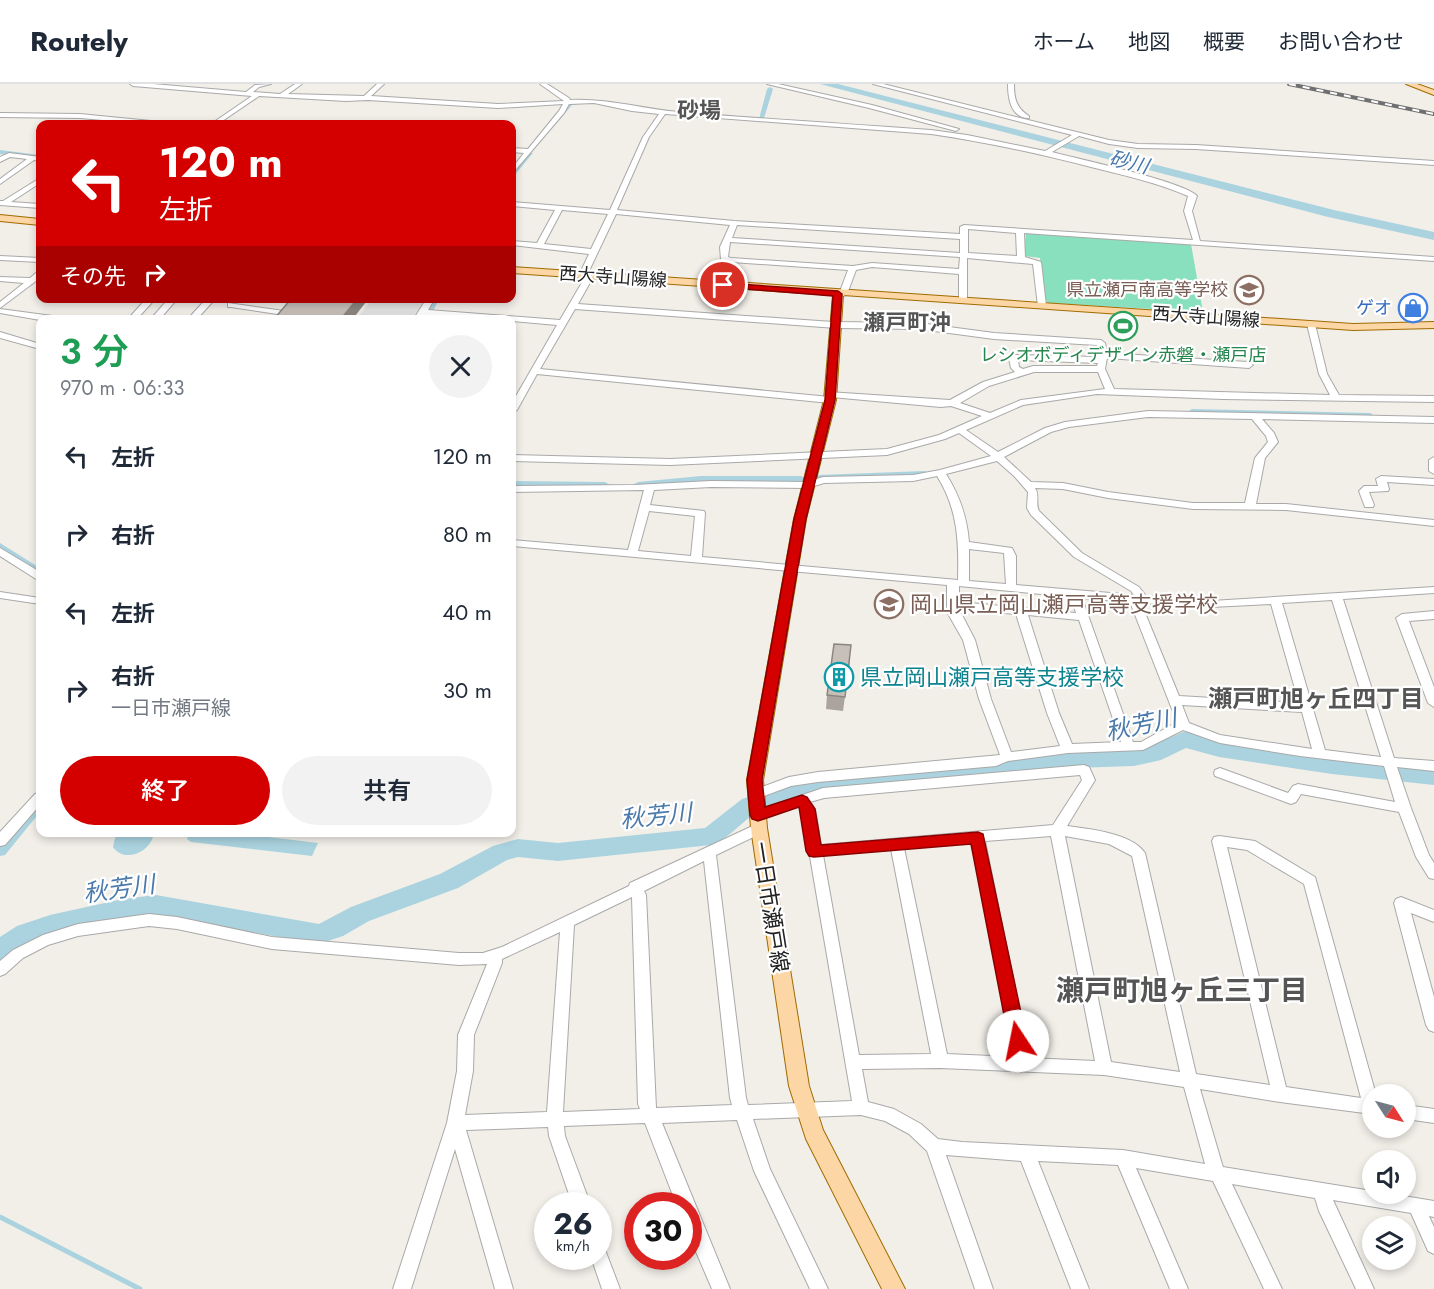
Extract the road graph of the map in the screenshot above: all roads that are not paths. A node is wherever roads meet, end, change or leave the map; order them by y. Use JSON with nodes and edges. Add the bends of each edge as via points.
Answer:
{"nodes":[{"id":1,"x":133,"y":84,"type":"edge"},
{"id":2,"x":138,"y":84,"type":"edge"},
{"id":3,"x":268,"y":84,"type":"edge"},
{"id":4,"x":299,"y":84,"type":"edge"},
{"id":5,"x":381,"y":84,"type":"edge"},
{"id":6,"x":543,"y":84,"type":"edge"},
{"id":7,"x":770,"y":84,"type":"edge"},
{"id":8,"x":876,"y":84,"type":"edge"},
{"id":9,"x":1011,"y":84,"type":"edge"},
{"id":10,"x":1410,"y":84,"type":"edge"},
{"id":11,"x":1434,"y":93,"type":"edge"},
{"id":12,"x":248,"y":94,"type":"junction"},
{"id":13,"x":257,"y":95,"type":"junction"},
{"id":14,"x":281,"y":96,"type":"junction"},
{"id":15,"x":366,"y":98,"type":"junction"},
{"id":16,"x":567,"y":102,"type":"junction"},
{"id":17,"x":663,"y":112,"type":"junction"},
{"id":18,"x":0,"y":115,"type":"edge"},
{"id":19,"x":120,"y":120,"type":"edge"},
{"id":20,"x":220,"y":120,"type":"edge"},
{"id":21,"x":1052,"y":126,"type":"junction"},
{"id":22,"x":1078,"y":134,"type":"junction"},
{"id":23,"x":516,"y":150,"type":"edge"},
{"id":24,"x":528,"y":151,"type":"junction"},
{"id":25,"x":1047,"y":153,"type":"junction"},
{"id":26,"x":36,"y":159,"type":"edge"},
{"id":27,"x":0,"y":160,"type":"edge"},
{"id":28,"x":36,"y":160,"type":"edge"},
{"id":29,"x":1434,"y":163,"type":"edge"},
{"id":30,"x":516,"y":167,"type":"edge"},
{"id":31,"x":0,"y":182,"type":"edge"},
{"id":32,"x":36,"y":183,"type":"edge"},
{"id":33,"x":6,"y":204,"type":"edge"},
{"id":34,"x":516,"y":204,"type":"edge"},
{"id":35,"x":36,"y":206,"type":"edge"},
{"id":36,"x":560,"y":207,"type":"junction"},
{"id":37,"x":0,"y":212,"type":"edge"},
{"id":38,"x":613,"y":212,"type":"junction"},
{"id":39,"x":0,"y":218,"type":"edge"},
{"id":40,"x":36,"y":222,"type":"edge"},
{"id":41,"x":734,"y":223,"type":"junction"},
{"id":42,"x":835,"y":229,"type":"junction"},
{"id":43,"x":1020,"y":230,"type":"junction"},
{"id":44,"x":965,"y":237,"type":"junction"},
{"id":45,"x":727,"y":240,"type":"junction"},
{"id":46,"x":516,"y":243,"type":"edge"},
{"id":47,"x":1197,"y":243,"type":"junction"},
{"id":48,"x":539,"y":246,"type":"junction"},
{"id":49,"x":831,"y":247,"type":"junction"},
{"id":50,"x":594,"y":252,"type":"junction"},
{"id":51,"x":963,"y":255,"type":"junction"},
{"id":52,"x":0,"y":258,"type":"edge"},
{"id":53,"x":1021,"y":259,"type":"junction"},
{"id":54,"x":1434,"y":259,"type":"edge"},
{"id":55,"x":36,"y":261,"type":"edge"},
{"id":56,"x":827,"y":266,"type":"junction"},
{"id":57,"x":853,"y":268,"type":"junction"},
{"id":58,"x":516,"y":270,"type":"edge"},
{"id":59,"x":963,"y":272,"type":"junction"},
{"id":60,"x":586,"y":276,"type":"junction"},
{"id":61,"x":36,"y":278,"type":"edge"},
{"id":62,"x":0,"y":279,"type":"edge"},
{"id":63,"x":11,"y":280,"type":"junction"},
{"id":64,"x":32,"y":281,"type":"junction"},
{"id":65,"x":0,"y":289,"type":"edge"},
{"id":66,"x":840,"y":294,"type":"junction"},
{"id":67,"x":963,"y":301,"type":"junction"},
{"id":68,"x":147,"y":303,"type":"edge"},
{"id":69,"x":169,"y":303,"type":"edge"},
{"id":70,"x":207,"y":303,"type":"edge"},
{"id":71,"x":245,"y":303,"type":"edge"},
{"id":72,"x":231,"y":305,"type":"dead end"},
{"id":73,"x":243,"y":306,"type":"junction"},
{"id":74,"x":573,"y":306,"type":"junction"},
{"id":75,"x":1042,"y":306,"type":"junction"},
{"id":76,"x":0,"y":308,"type":"edge"},
{"id":77,"x":284,"y":313,"type":"edge"},
{"id":78,"x":36,"y":315,"type":"edge"},
{"id":79,"x":136,"y":315,"type":"edge"},
{"id":80,"x":159,"y":315,"type":"edge"},
{"id":81,"x":196,"y":315,"type":"edge"},
{"id":82,"x":516,"y":320,"type":"edge"},
{"id":83,"x":563,"y":322,"type":"junction"},
{"id":84,"x":836,"y":324,"type":"junction"},
{"id":85,"x":1311,"y":324,"type":"junction"},
{"id":86,"x":1434,"y":325,"type":"edge"},
{"id":87,"x":0,"y":335,"type":"edge"},
{"id":88,"x":36,"y":346,"type":"edge"},
{"id":89,"x":1102,"y":362,"type":"junction"},
{"id":90,"x":1249,"y":365,"type":"dead end"},
{"id":91,"x":533,"y":371,"type":"junction"},
{"id":92,"x":1021,"y":372,"type":"junction"},
{"id":93,"x":1110,"y":390,"type":"junction"},
{"id":94,"x":831,"y":397,"type":"junction"},
{"id":95,"x":1336,"y":398,"type":"junction"},
{"id":96,"x":1434,"y":399,"type":"edge"},
{"id":97,"x":516,"y":403,"type":"edge"},
{"id":98,"x":952,"y":403,"type":"junction"},
{"id":99,"x":990,"y":416,"type":"junction"},
{"id":100,"x":1254,"y":416,"type":"junction"},
{"id":101,"x":1434,"y":420,"type":"edge"},
{"id":102,"x":960,"y":430,"type":"junction"},
{"id":103,"x":816,"y":456,"type":"junction"},
{"id":104,"x":998,"y":457,"type":"junction"},
{"id":105,"x":516,"y":458,"type":"edge"},
{"id":106,"x":1434,"y":460,"type":"edge"},
{"id":107,"x":1434,"y":471,"type":"edge"},
{"id":108,"x":940,"y":474,"type":"junction"},
{"id":109,"x":1434,"y":482,"type":"edge"},
{"id":110,"x":808,"y":485,"type":"junction"},
{"id":111,"x":1028,"y":485,"type":"junction"},
{"id":112,"x":650,"y":487,"type":"junction"},
{"id":113,"x":516,"y":489,"type":"edge"},
{"id":114,"x":1369,"y":504,"type":"dead end"},
{"id":115,"x":1250,"y":506,"type":"junction"},
{"id":116,"x":644,"y":508,"type":"junction"},
{"id":117,"x":1434,"y":523,"type":"edge"},
{"id":118,"x":516,"y":543,"type":"edge"},
{"id":119,"x":965,"y":545,"type":"junction"},
{"id":120,"x":0,"y":551,"type":"edge"},
{"id":121,"x":632,"y":554,"type":"junction"},
{"id":122,"x":696,"y":559,"type":"junction"},
{"id":123,"x":792,"y":568,"type":"junction"},
{"id":124,"x":36,"y":574,"type":"edge"},
{"id":125,"x":958,"y":583,"type":"junction"},
{"id":126,"x":1011,"y":587,"type":"junction"},
{"id":127,"x":1434,"y":590,"type":"edge"},
{"id":128,"x":1075,"y":593,"type":"junction"},
{"id":129,"x":0,"y":595,"type":"edge"},
{"id":130,"x":1336,"y":596,"type":"junction"},
{"id":131,"x":1138,"y":599,"type":"junction"},
{"id":132,"x":36,"y":600,"type":"edge"},
{"id":133,"x":1276,"y":600,"type":"junction"},
{"id":134,"x":953,"y":605,"type":"junction"},
{"id":135,"x":1021,"y":612,"type":"junction"},
{"id":136,"x":1434,"y":615,"type":"edge"},
{"id":137,"x":1082,"y":617,"type":"junction"},
{"id":138,"x":1175,"y":700,"type":"junction"},
{"id":139,"x":1434,"y":703,"type":"edge"},
{"id":140,"x":1307,"y":708,"type":"junction"},
{"id":141,"x":1184,"y":725,"type":"junction"},
{"id":142,"x":1129,"y":748,"type":"junction"},
{"id":143,"x":1068,"y":749,"type":"junction"},
{"id":144,"x":1320,"y":754,"type":"junction"},
{"id":145,"x":1007,"y":757,"type":"junction"},
{"id":146,"x":1434,"y":766,"type":"edge"},
{"id":147,"x":1393,"y":770,"type":"junction"},
{"id":148,"x":1220,"y":773,"type":"dead end"},
{"id":149,"x":36,"y":801,"type":"edge"},
{"id":150,"x":802,"y":801,"type":"junction"},
{"id":151,"x":1404,"y":808,"type":"junction"},
{"id":152,"x":757,"y":809,"type":"junction"},
{"id":153,"x":1057,"y":830,"type":"junction"},
{"id":154,"x":978,"y":838,"type":"junction"},
{"id":155,"x":0,"y":841,"type":"edge"},
{"id":156,"x":897,"y":845,"type":"junction"},
{"id":157,"x":814,"y":851,"type":"junction"},
{"id":158,"x":708,"y":852,"type":"junction"},
{"id":159,"x":1434,"y":874,"type":"edge"},
{"id":160,"x":635,"y":887,"type":"junction"},
{"id":161,"x":1434,"y":916,"type":"edge"},
{"id":162,"x":566,"y":921,"type":"junction"},
{"id":163,"x":494,"y":957,"type":"junction"},
{"id":164,"x":0,"y":970,"type":"edge"},
{"id":165,"x":1434,"y":1025,"type":"edge"},
{"id":166,"x":940,"y":1060,"type":"junction"},
{"id":167,"x":852,"y":1062,"type":"junction"},
{"id":168,"x":1022,"y":1064,"type":"junction"},
{"id":169,"x":1104,"y":1068,"type":"junction"},
{"id":170,"x":1191,"y":1081,"type":"junction"},
{"id":171,"x":1366,"y":1084,"type":"edge"},
{"id":172,"x":1280,"y":1095,"type":"junction"},
{"id":173,"x":1362,"y":1106,"type":"edge"},
{"id":174,"x":861,"y":1108,"type":"junction"},
{"id":175,"x":804,"y":1110,"type":"junction"},
{"id":176,"x":742,"y":1111,"type":"junction"},
{"id":177,"x":1416,"y":1113,"type":"edge"},
{"id":178,"x":650,"y":1115,"type":"junction"},
{"id":179,"x":1434,"y":1116,"type":"edge"},
{"id":180,"x":555,"y":1119,"type":"junction"},
{"id":181,"x":455,"y":1124,"type":"junction"},
{"id":182,"x":934,"y":1146,"type":"junction"},
{"id":183,"x":1026,"y":1152,"type":"junction"},
{"id":184,"x":1123,"y":1158,"type":"junction"},
{"id":185,"x":1220,"y":1175,"type":"junction"},
{"id":186,"x":1322,"y":1191,"type":"junction"},
{"id":187,"x":577,"y":1192,"type":"edge"},
{"id":188,"x":680,"y":1192,"type":"edge"},
{"id":189,"x":1426,"y":1207,"type":"edge"},
{"id":190,"x":702,"y":1244,"type":"edge"},
{"id":191,"x":1434,"y":1245,"type":"edge"},
{"id":192,"x":604,"y":1270,"type":"edge"},
{"id":193,"x":402,"y":1289,"type":"edge"},
{"id":194,"x":504,"y":1289,"type":"edge"},
{"id":195,"x":611,"y":1289,"type":"edge"},
{"id":196,"x":721,"y":1289,"type":"edge"},
{"id":197,"x":819,"y":1289,"type":"edge"},
{"id":198,"x":894,"y":1289,"type":"edge"},
{"id":199,"x":984,"y":1289,"type":"edge"},
{"id":200,"x":1080,"y":1289,"type":"edge"},
{"id":201,"x":1179,"y":1289,"type":"edge"},
{"id":202,"x":1273,"y":1289,"type":"edge"},
{"id":203,"x":1365,"y":1289,"type":"edge"}],
"edges":[{"from":1,"to":2,"type":"street"},
{"from":2,"to":12,"type":"street"},
{"from":3,"to":12,"type":"street","via":[[257,86]]},
{"from":4,"to":14,"type":"street"},
{"from":5,"to":15,"type":"street"},
{"from":6,"to":16,"type":"street"},
{"from":7,"to":25,"type":"street"},
{"from":8,"to":21,"type":"street"},
{"from":9,"to":21,"type":"street","via":[[1016,111]]},
{"from":10,"to":11,"type":"main road"},
{"from":12,"to":13,"type":"street"},
{"from":13,"to":14,"type":"street"},
{"from":13,"to":20,"type":"street"},
{"from":14,"to":15,"type":"street"},
{"from":15,"to":16,"type":"street","via":[[498,106]]},
{"from":16,"to":17,"type":"street","via":[[603,102]]},
{"from":16,"to":24,"type":"street"},
{"from":17,"to":25,"type":"street","via":[[931,132]]},
{"from":17,"to":38,"type":"street","via":[[646,138]]},
{"from":18,"to":19,"type":"street"},
{"from":21,"to":22,"type":"street"},
{"from":22,"to":25,"type":"street"},
{"from":22,"to":29,"type":"street","via":[[1138,146]]},
{"from":23,"to":24,"type":"street"},
{"from":24,"to":30,"type":"street"},
{"from":25,"to":47,"type":"street","via":[[1167,184],[1191,194],[1188,211]]},
{"from":26,"to":27,"type":"street","via":[[9,154]]},
{"from":28,"to":31,"type":"street"},
{"from":32,"to":33,"type":"street"},
{"from":33,"to":35,"type":"street"},
{"from":33,"to":37,"type":"street"},
{"from":34,"to":36,"type":"street"},
{"from":36,"to":38,"type":"street"},
{"from":36,"to":48,"type":"street"},
{"from":38,"to":41,"type":"street"},
{"from":38,"to":50,"type":"street"},
{"from":39,"to":40,"type":"main road"},
{"from":41,"to":42,"type":"street"},
{"from":41,"to":45,"type":"street"},
{"from":42,"to":44,"type":"street"},
{"from":42,"to":49,"type":"street"},
{"from":43,"to":44,"type":"street","via":[[964,226]]},
{"from":43,"to":47,"type":"street"},
{"from":43,"to":53,"type":"street"},
{"from":44,"to":51,"type":"street"},
{"from":45,"to":49,"type":"street"},
{"from":45,"to":56,"type":"street","via":[[724,258]]},
{"from":46,"to":48,"type":"street"},
{"from":47,"to":54,"type":"street"},
{"from":48,"to":50,"type":"street"},
{"from":49,"to":51,"type":"street"},
{"from":49,"to":56,"type":"street"},
{"from":50,"to":60,"type":"street"},
{"from":51,"to":53,"type":"street"},
{"from":51,"to":59,"type":"street"},
{"from":52,"to":55,"type":"street"},
{"from":53,"to":75,"type":"street","via":[[1037,262]]},
{"from":56,"to":57,"type":"street"},
{"from":57,"to":59,"type":"street","via":[[872,265]]},
{"from":57,"to":66,"type":"street"},
{"from":58,"to":60,"type":"main road","name":"西大寺山陽線"},
{"from":59,"to":67,"type":"street"},
{"from":60,"to":66,"type":"main road","name":"西大寺山陽線"},
{"from":60,"to":74,"type":"street","via":[[588,279]]},
{"from":61,"to":64,"type":"street"},
{"from":62,"to":63,"type":"street"},
{"from":63,"to":64,"type":"street"},
{"from":63,"to":65,"type":"street"},
{"from":64,"to":76,"type":"street"},
{"from":66,"to":67,"type":"main road","name":"西大寺山陽線"},
{"from":66,"to":84,"type":"main road","name":"一日市瀬戸線"},
{"from":67,"to":75,"type":"main road","name":"西大寺山陽線"},
{"from":68,"to":79,"type":"street"},
{"from":69,"to":80,"type":"street"},
{"from":70,"to":81,"type":"street"},
{"from":71,"to":73,"type":"street"},
{"from":72,"to":73,"type":"street"},
{"from":73,"to":77,"type":"street"},
{"from":74,"to":83,"type":"street"},
{"from":74,"to":84,"type":"street"},
{"from":75,"to":85,"type":"main road","name":"西大寺山陽線"},
{"from":76,"to":78,"type":"street"},
{"from":82,"to":83,"type":"street"},
{"from":83,"to":91,"type":"street"},
{"from":84,"to":89,"type":"street","via":[[919,326],[1101,343]]},
{"from":84,"to":94,"type":"main road","name":"一日市瀬戸線"},
{"from":85,"to":86,"type":"main road","name":"西大寺山陽線"},
{"from":85,"to":95,"type":"street","via":[[1323,374]]},
{"from":87,"to":88,"type":"street"},
{"from":89,"to":90,"type":"street","via":[[1192,359]]},
{"from":89,"to":92,"type":"street"},
{"from":89,"to":92,"type":"street","via":[[1016,357],[1015,368]]},
{"from":89,"to":93,"type":"street"},
{"from":91,"to":94,"type":"street"},
{"from":91,"to":97,"type":"street"},
{"from":92,"to":98,"type":"street","via":[[986,384]]},
{"from":93,"to":95,"type":"street"},
{"from":93,"to":99,"type":"street","via":[[1022,403]]},
{"from":94,"to":98,"type":"street"},
{"from":94,"to":103,"type":"main road","name":"一日市瀬戸線"},
{"from":95,"to":96,"type":"street"},
{"from":98,"to":99,"type":"street"},
{"from":99,"to":102,"type":"street"},
{"from":100,"to":101,"type":"street"},
{"from":100,"to":104,"type":"street","via":[[1148,414],[1087,421],[1048,430]]},
{"from":100,"to":115,"type":"street","via":[[1273,442],[1260,458]]},
{"from":102,"to":103,"type":"street","via":[[887,452]]},
{"from":102,"to":104,"type":"street"},
{"from":103,"to":105,"type":"street","via":[[670,462]]},
{"from":103,"to":110,"type":"main road","name":"一日市瀬戸線"},
{"from":104,"to":108,"type":"street"},
{"from":104,"to":111,"type":"street"},
{"from":106,"to":107,"type":"street"},
{"from":108,"to":110,"type":"street","via":[[824,480]]},
{"from":108,"to":119,"type":"street","via":[[961,511]]},
{"from":109,"to":114,"type":"street","via":[[1381,479],[1384,489],[1364,491]]},
{"from":110,"to":112,"type":"street"},
{"from":110,"to":123,"type":"main road","name":"一日市瀬戸線"},
{"from":111,"to":115,"type":"street","via":[[1063,486],[1193,506]]},
{"from":111,"to":131,"type":"street","via":[[1034,492],[1035,513],[1078,555],[1135,589]]},
{"from":112,"to":113,"type":"street"},
{"from":112,"to":116,"type":"street"},
{"from":115,"to":117,"type":"street"},
{"from":116,"to":121,"type":"street"},
{"from":116,"to":122,"type":"street","via":[[700,513]]},
{"from":118,"to":121,"type":"street"},
{"from":119,"to":125,"type":"street"},
{"from":119,"to":126,"type":"street","via":[[1008,550]]},
{"from":120,"to":124,"type":"street"},
{"from":121,"to":122,"type":"street"},
{"from":122,"to":123,"type":"street"},
{"from":123,"to":125,"type":"street"},
{"from":123,"to":152,"type":"main road","name":"一日市瀬戸線","via":[[755,780]]},
{"from":125,"to":126,"type":"street"},
{"from":125,"to":134,"type":"street"},
{"from":126,"to":128,"type":"street"},
{"from":127,"to":130,"type":"street"},
{"from":128,"to":131,"type":"street"},
{"from":128,"to":137,"type":"street"},
{"from":129,"to":132,"type":"street"},
{"from":130,"to":133,"type":"street"},
{"from":130,"to":147,"type":"street"},
{"from":131,"to":133,"type":"street","via":[[1212,604]]},
{"from":131,"to":138,"type":"street"},
{"from":133,"to":140,"type":"street"},
{"from":134,"to":135,"type":"street"},
{"from":134,"to":145,"type":"street","via":[[969,640],[985,699]]},
{"from":135,"to":137,"type":"street"},
{"from":135,"to":143,"type":"street"},
{"from":136,"to":139,"type":"street","via":[[1402,618]]},
{"from":137,"to":142,"type":"street"},
{"from":138,"to":140,"type":"street"},
{"from":138,"to":141,"type":"street"},
{"from":140,"to":144,"type":"street"},
{"from":141,"to":142,"type":"street","via":[[1143,746]]},
{"from":141,"to":144,"type":"street","via":[[1217,739]]},
{"from":142,"to":143,"type":"street"},
{"from":143,"to":145,"type":"street"},
{"from":144,"to":147,"type":"street"},
{"from":145,"to":152,"type":"street","via":[[789,782]]},
{"from":146,"to":147,"type":"street"},
{"from":147,"to":151,"type":"street"},
{"from":148,"to":151,"type":"street","via":[[1291,799],[1298,789]]},
{"from":149,"to":155,"type":"street"},
{"from":150,"to":152,"type":"street"},
{"from":150,"to":153,"type":"street","via":[[838,791],[1084,770],[1089,780]]},
{"from":150,"to":157,"type":"street"},
{"from":151,"to":159,"type":"street"},
{"from":152,"to":158,"type":"street"},
{"from":152,"to":175,"type":"main road","name":"一日市瀬戸線"},
{"from":153,"to":154,"type":"street"},
{"from":153,"to":169,"type":"street"},
{"from":153,"to":170,"type":"street","via":[[1131,845],[1138,853]]},
{"from":154,"to":156,"type":"street"},
{"from":154,"to":168,"type":"street"},
{"from":156,"to":157,"type":"street"},
{"from":156,"to":166,"type":"street"},
{"from":157,"to":167,"type":"street"},
{"from":158,"to":160,"type":"street"},
{"from":158,"to":176,"type":"street"},
{"from":160,"to":162,"type":"street"},
{"from":160,"to":178,"type":"street","via":[[639,895],[646,1104]]},
{"from":161,"to":165,"type":"street","via":[[1401,903]]},
{"from":162,"to":163,"type":"street"},
{"from":162,"to":180,"type":"street"},
{"from":163,"to":164,"type":"street","via":[[459,959],[312,948],[149,920],[78,930],[43,941],[18,954]]},
{"from":163,"to":181,"type":"street","via":[[466,1035],[465,1071]]},
{"from":166,"to":167,"type":"street"},
{"from":166,"to":168,"type":"street"},
{"from":167,"to":174,"type":"street"},
{"from":168,"to":169,"type":"street"},
{"from":169,"to":170,"type":"street"},
{"from":170,"to":172,"type":"street"},
{"from":170,"to":185,"type":"street"},
{"from":171,"to":172,"type":"street","via":[[1310,880],[1250,845],[1219,841]]},
{"from":172,"to":173,"type":"street"},
{"from":174,"to":175,"type":"street"},
{"from":174,"to":182,"type":"street","via":[[888,1114],[915,1129]]},
{"from":175,"to":176,"type":"street"},
{"from":175,"to":198,"type":"main road","name":"一日市瀬戸線"},
{"from":176,"to":178,"type":"street"},
{"from":176,"to":197,"type":"street","via":[[762,1171]]},
{"from":177,"to":179,"type":"street"},
{"from":178,"to":180,"type":"street"},
{"from":178,"to":188,"type":"street"},
{"from":180,"to":181,"type":"street"},
{"from":180,"to":187,"type":"street"},
{"from":181,"to":193,"type":"street"},
{"from":181,"to":194,"type":"street"},
{"from":182,"to":183,"type":"street"},
{"from":182,"to":199,"type":"street"},
{"from":183,"to":184,"type":"street"},
{"from":183,"to":200,"type":"street"},
{"from":184,"to":185,"type":"street"},
{"from":184,"to":201,"type":"street"},
{"from":185,"to":186,"type":"street"},
{"from":185,"to":202,"type":"street"},
{"from":186,"to":189,"type":"street"},
{"from":186,"to":203,"type":"street"},
{"from":189,"to":191,"type":"street","via":[[1420,1219]]},
{"from":190,"to":196,"type":"street"},
{"from":192,"to":195,"type":"street"}]}
